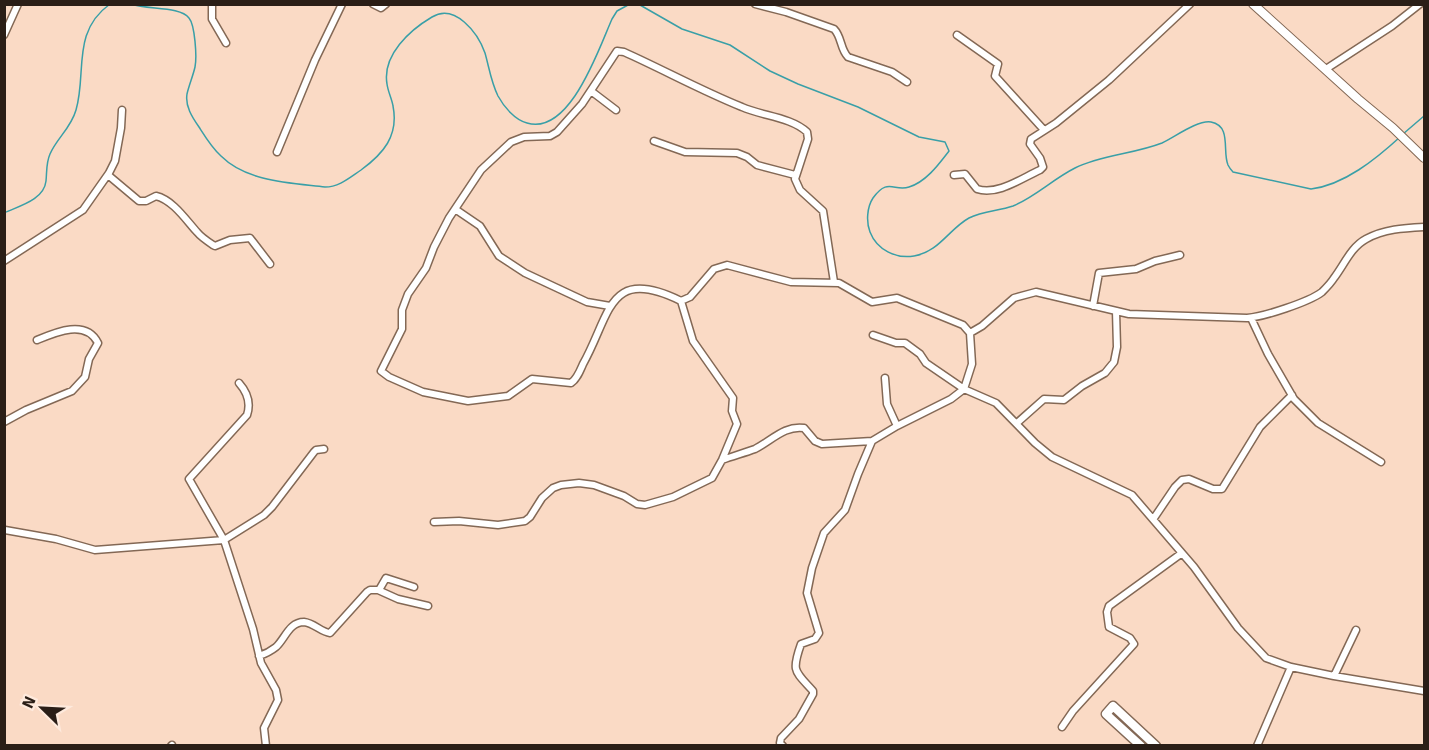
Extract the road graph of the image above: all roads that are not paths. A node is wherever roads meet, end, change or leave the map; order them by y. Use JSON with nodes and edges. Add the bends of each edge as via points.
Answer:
{"nodes":[{"id":1,"x":18,"y":4,"type":"edge"},
{"id":2,"x":212,"y":4,"type":"edge"},
{"id":3,"x":342,"y":4,"type":"edge"},
{"id":4,"x":373,"y":4,"type":"edge"},
{"id":5,"x":386,"y":4,"type":"edge"},
{"id":6,"x":755,"y":4,"type":"edge"},
{"id":7,"x":1190,"y":4,"type":"edge"},
{"id":8,"x":1253,"y":4,"type":"edge"},
{"id":9,"x":1419,"y":4,"type":"edge"},
{"id":10,"x":4,"y":35,"type":"edge"},
{"id":11,"x":957,"y":35,"type":"dead end"},
{"id":12,"x":226,"y":43,"type":"dead end"},
{"id":13,"x":1326,"y":69,"type":"junction"},
{"id":14,"x":907,"y":82,"type":"dead end"},
{"id":15,"x":591,"y":91,"type":"junction"},
{"id":16,"x":122,"y":110,"type":"dead end"},
{"id":17,"x":616,"y":110,"type":"dead end"},
{"id":18,"x":1044,"y":129,"type":"junction"},
{"id":19,"x":654,"y":141,"type":"dead end"},
{"id":20,"x":277,"y":152,"type":"dead end"},
{"id":21,"x":1425,"y":158,"type":"edge"},
{"id":22,"x":108,"y":175,"type":"junction"},
{"id":23,"x":795,"y":175,"type":"junction"},
{"id":24,"x":954,"y":175,"type":"dead end"},
{"id":25,"x":455,"y":209,"type":"junction"},
{"id":26,"x":1425,"y":227,"type":"edge"},
{"id":27,"x":1180,"y":255,"type":"dead end"},
{"id":28,"x":4,"y":261,"type":"edge"},
{"id":29,"x":270,"y":264,"type":"dead end"},
{"id":30,"x":834,"y":282,"type":"junction"},
{"id":31,"x":681,"y":301,"type":"junction"},
{"id":32,"x":609,"y":306,"type":"junction"},
{"id":33,"x":1093,"y":306,"type":"junction"},
{"id":34,"x":1116,"y":311,"type":"junction"},
{"id":35,"x":1251,"y":318,"type":"junction"},
{"id":36,"x":970,"y":333,"type":"junction"},
{"id":37,"x":873,"y":334,"type":"dead end"},
{"id":38,"x":37,"y":340,"type":"dead end"},
{"id":39,"x":885,"y":378,"type":"dead end"},
{"id":40,"x":239,"y":382,"type":"dead end"},
{"id":41,"x":964,"y":389,"type":"junction"},
{"id":42,"x":1292,"y":395,"type":"junction"},
{"id":43,"x":4,"y":422,"type":"edge"},
{"id":44,"x":1017,"y":423,"type":"junction"},
{"id":45,"x":897,"y":426,"type":"junction"},
{"id":46,"x":872,"y":441,"type":"junction"},
{"id":47,"x":324,"y":449,"type":"dead end"},
{"id":48,"x":722,"y":460,"type":"junction"},
{"id":49,"x":1381,"y":462,"type":"dead end"},
{"id":50,"x":1154,"y":518,"type":"junction"},
{"id":51,"x":434,"y":522,"type":"dead end"},
{"id":52,"x":5,"y":530,"type":"edge"},
{"id":53,"x":224,"y":540,"type":"junction"},
{"id":54,"x":1182,"y":553,"type":"junction"},
{"id":55,"x":414,"y":587,"type":"dead end"},
{"id":56,"x":378,"y":590,"type":"junction"},
{"id":57,"x":428,"y":606,"type":"dead end"},
{"id":58,"x":1356,"y":630,"type":"dead end"},
{"id":59,"x":259,"y":656,"type":"junction"},
{"id":60,"x":1291,"y":667,"type":"junction"},
{"id":61,"x":1334,"y":676,"type":"junction"},
{"id":62,"x":1425,"y":691,"type":"edge"},
{"id":63,"x":1062,"y":727,"type":"dead end"},
{"id":64,"x":266,"y":746,"type":"edge"},
{"id":65,"x":783,"y":746,"type":"edge"},
{"id":66,"x":1141,"y":746,"type":"edge"},
{"id":67,"x":1156,"y":746,"type":"edge"},
{"id":68,"x":1257,"y":746,"type":"edge"}],
"edges":[{"from":1,"to":10,"type":"street"},
{"from":2,"to":12,"type":"street","via":[[212,20]]},
{"from":3,"to":20,"type":"street"},
{"from":4,"to":5,"type":"street","via":[[381,8]]},
{"from":6,"to":14,"type":"street","via":[[834,29],[848,57],[892,72]]},
{"from":7,"to":18,"type":"street","via":[[1109,80]]},
{"from":8,"to":13,"type":"street"},
{"from":9,"to":13,"type":"street"},
{"from":11,"to":18,"type":"street","via":[[998,64],[995,76]]},
{"from":13,"to":21,"type":"street"},
{"from":15,"to":17,"type":"street"},
{"from":15,"to":23,"type":"street","via":[[617,52],[624,52],[743,108],[803,128],[808,139]]},
{"from":15,"to":25,"type":"street","via":[[557,132],[524,137],[506,146],[481,170]]},
{"from":16,"to":22,"type":"street","via":[[119,144]]},
{"from":18,"to":24,"type":"street","via":[[1029,141],[1043,163],[1040,170],[989,191],[976,189],[965,174]]},
{"from":19,"to":23,"type":"street","via":[[685,152],[737,153],[760,166]]},
{"from":22,"to":28,"type":"street","via":[[79,213]]},
{"from":22,"to":29,"type":"street","via":[[139,201],[163,198],[215,246],[250,238]]},
{"from":23,"to":30,"type":"street","via":[[800,190],[823,211]]},
{"from":25,"to":32,"type":"street","via":[[480,226],[499,256],[525,273],[587,302]]},
{"from":25,"to":32,"type":"street","via":[[403,305],[402,329],[382,374],[423,392],[468,401],[508,396],[532,380],[571,383],[588,356]]},
{"from":26,"to":35,"type":"street","via":[[1396,229],[1365,240],[1321,292]]},
{"from":27,"to":33,"type":"street","via":[[1136,269],[1099,273]]},
{"from":30,"to":31,"type":"street","via":[[790,282],[723,266],[710,272],[690,297]]},
{"from":30,"to":36,"type":"street","via":[[872,302],[900,299],[963,325]]},
{"from":31,"to":32,"type":"street","via":[[639,288],[623,292]]},
{"from":31,"to":48,"type":"street","via":[[693,340],[733,398],[737,424]]},
{"from":33,"to":34,"type":"street"},
{"from":33,"to":36,"type":"street","via":[[1030,292],[1014,298]]},
{"from":34,"to":35,"type":"street"},
{"from":34,"to":44,"type":"street","via":[[1116,356],[1109,369],[1064,400],[1044,399]]},
{"from":35,"to":42,"type":"street"},
{"from":36,"to":41,"type":"street","via":[[972,364]]},
{"from":37,"to":41,"type":"street","via":[[905,343]]},
{"from":38,"to":43,"type":"street","via":[[76,329],[93,335],[98,343],[85,378],[72,391]]},
{"from":39,"to":45,"type":"street","via":[[887,404]]},
{"from":40,"to":53,"type":"street","via":[[247,395],[247,415],[189,479]]},
{"from":41,"to":44,"type":"street","via":[[996,404]]},
{"from":41,"to":45,"type":"street"},
{"from":42,"to":49,"type":"street","via":[[1318,423]]},
{"from":42,"to":50,"type":"street","via":[[1260,427],[1222,489],[1182,480]]},
{"from":44,"to":50,"type":"street","via":[[1052,457],[1127,491]]},
{"from":45,"to":46,"type":"street"},
{"from":46,"to":48,"type":"street","via":[[822,444],[804,428],[795,428]]},
{"from":46,"to":65,"type":"street","via":[[845,510],[824,533],[812,568],[807,593],[819,633],[815,639],[801,644],[796,669],[813,693],[799,719],[782,738]]},
{"from":47,"to":53,"type":"street","via":[[314,452],[264,515]]},
{"from":48,"to":51,"type":"street","via":[[709,480],[645,505],[608,489],[579,483],[561,485],[548,492],[525,521],[498,525]]},
{"from":50,"to":54,"type":"street"},
{"from":52,"to":53,"type":"street","via":[[95,550]]},
{"from":53,"to":59,"type":"street"},
{"from":54,"to":60,"type":"street","via":[[1261,654]]},
{"from":54,"to":63,"type":"street","via":[[1109,606],[1111,630],[1130,638],[1134,644]]},
{"from":55,"to":56,"type":"street","via":[[386,578]]},
{"from":56,"to":57,"type":"street"},
{"from":56,"to":59,"type":"street","via":[[367,592],[330,633],[306,622],[297,623],[276,646]]},
{"from":58,"to":61,"type":"street"},
{"from":59,"to":64,"type":"street","via":[[278,696],[265,723]]},
{"from":60,"to":61,"type":"street"},
{"from":60,"to":68,"type":"street"},
{"from":61,"to":62,"type":"street"},
{"from":66,"to":67,"type":"main road","via":[[1106,714],[1113,706]]}]}
